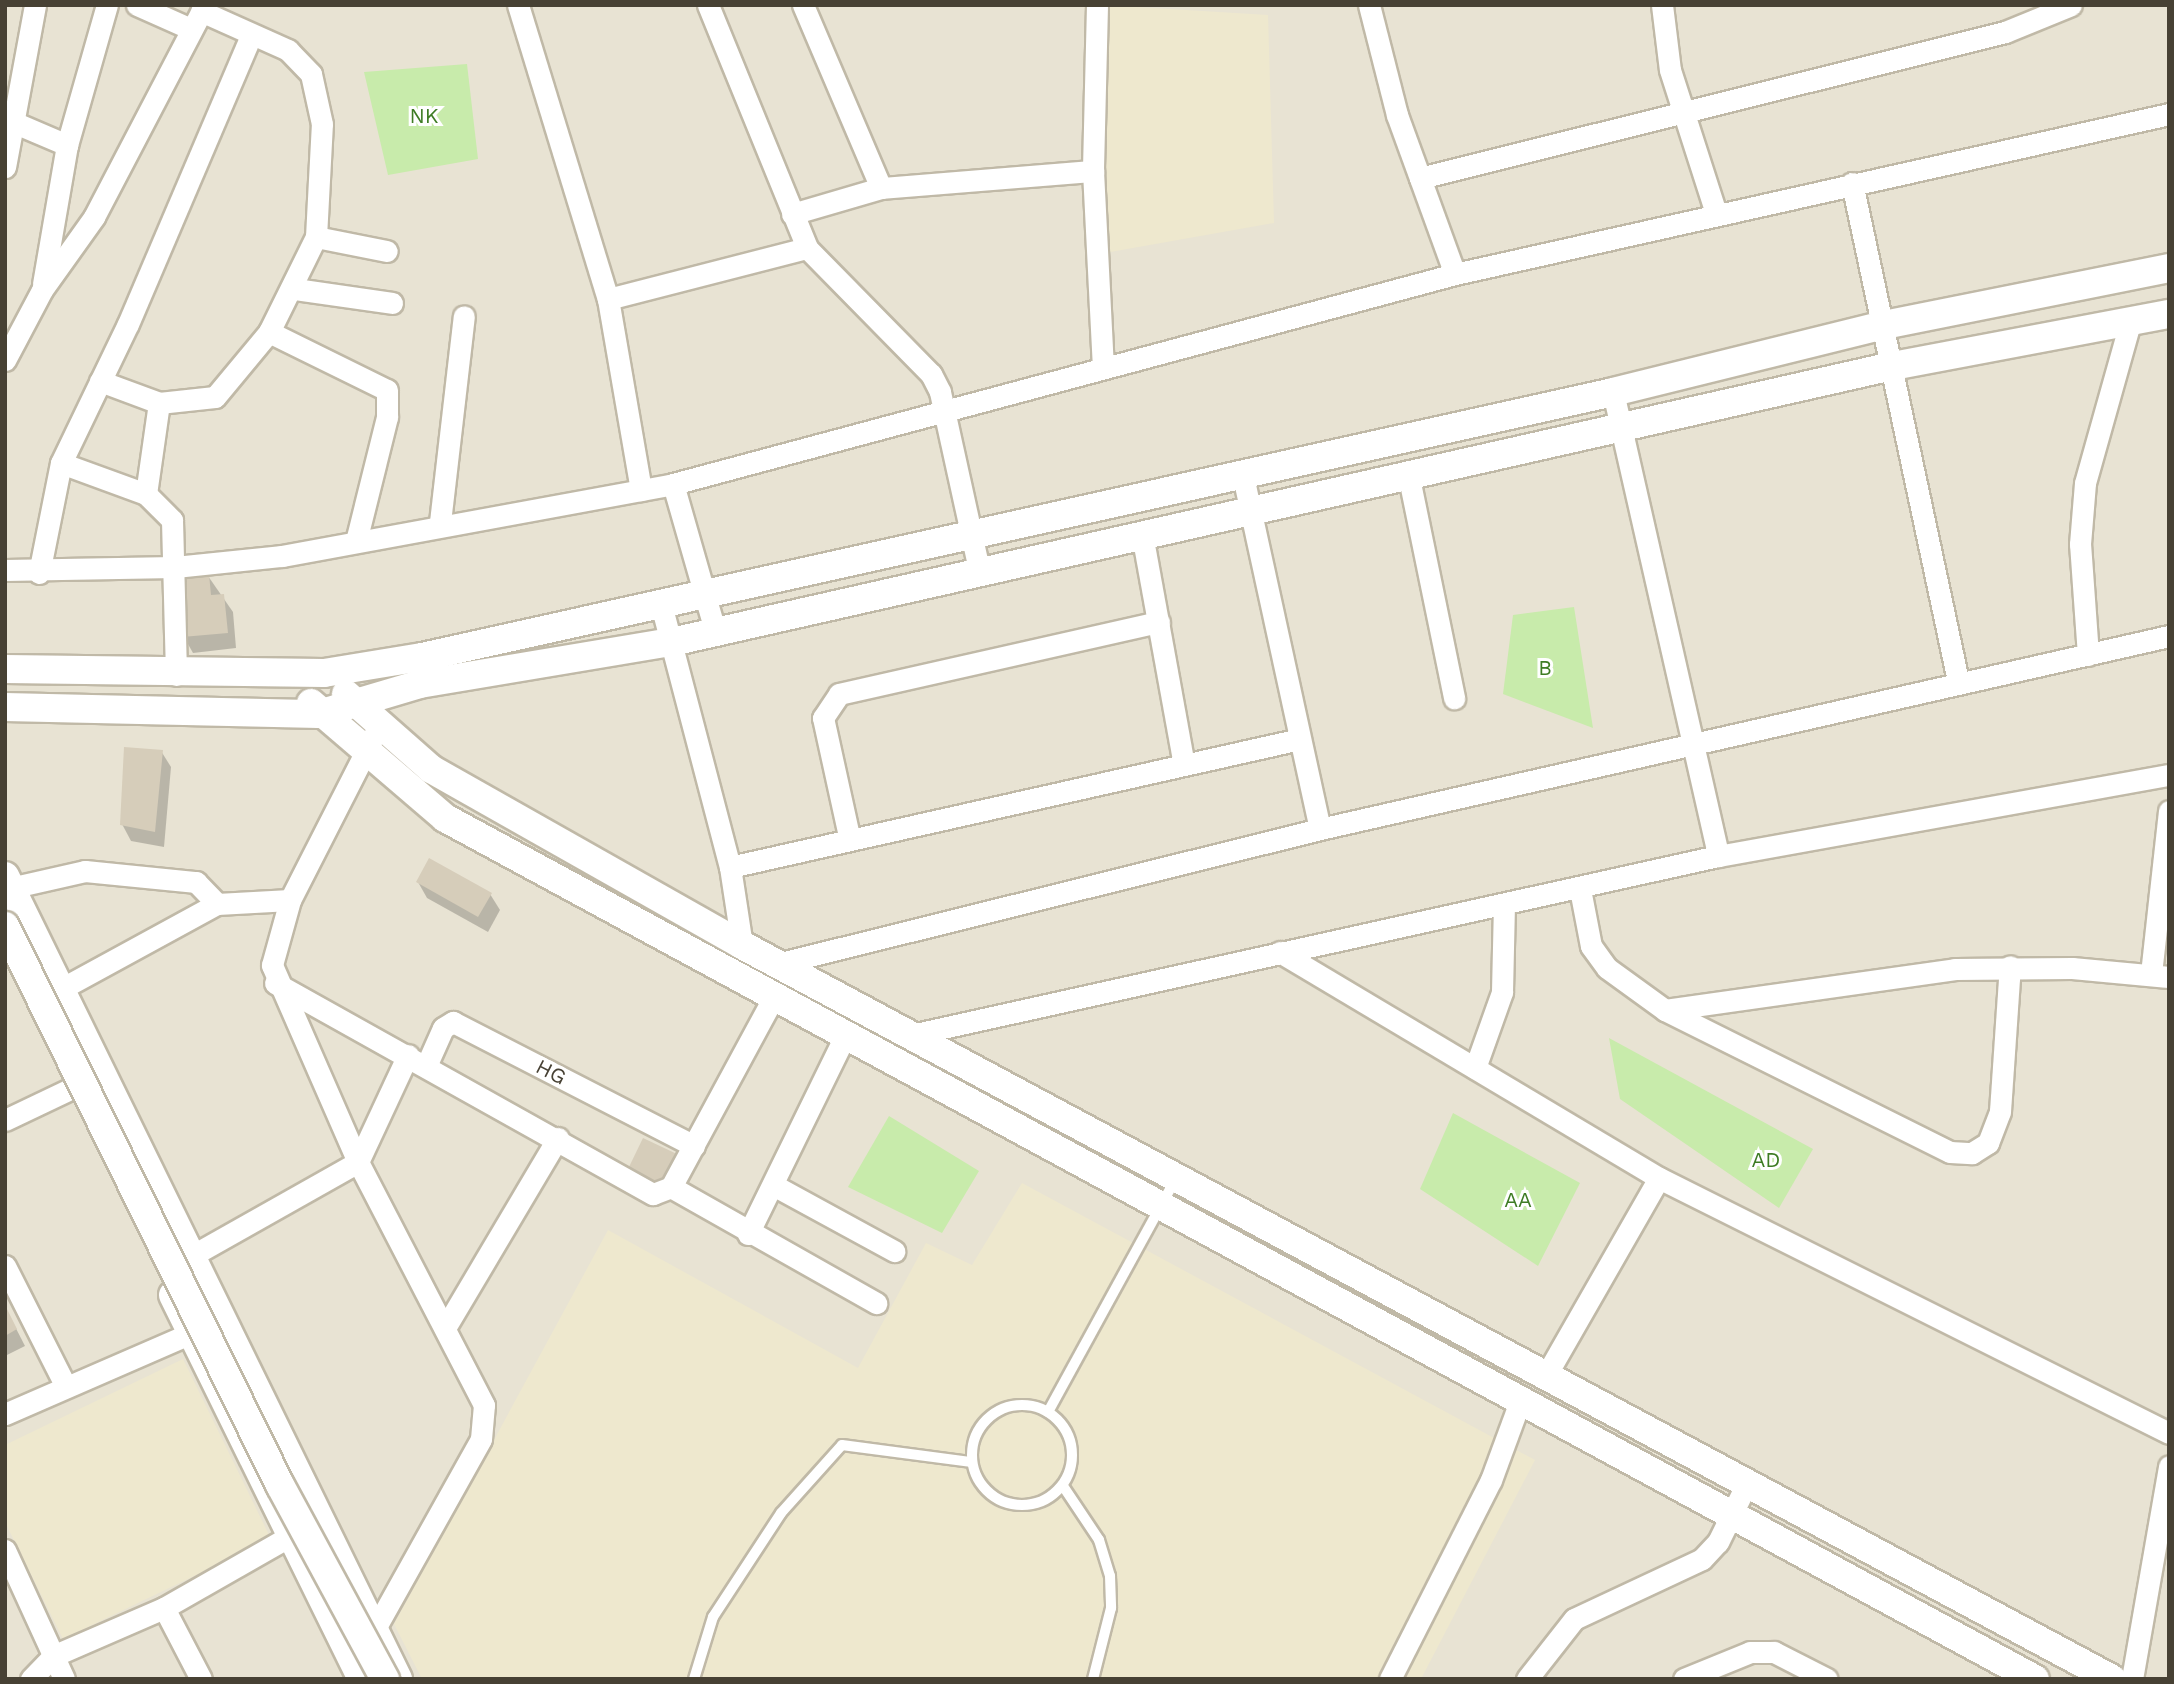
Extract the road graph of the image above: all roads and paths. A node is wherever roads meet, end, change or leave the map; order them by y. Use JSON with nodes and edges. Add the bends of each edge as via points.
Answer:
{"nodes":[{"id":1,"x":35,"y":5,"type":"edge"},
{"id":2,"x":107,"y":5,"type":"edge"},
{"id":3,"x":136,"y":5,"type":"edge"},
{"id":4,"x":517,"y":5,"type":"edge"},
{"id":5,"x":708,"y":5,"type":"edge"},
{"id":6,"x":803,"y":5,"type":"edge"},
{"id":7,"x":1097,"y":5,"type":"edge"},
{"id":8,"x":1369,"y":5,"type":"edge"},
{"id":9,"x":1662,"y":5,"type":"edge"},
{"id":10,"x":2071,"y":5,"type":"edge"},
{"id":11,"x":199,"y":15,"type":"edge"},
{"id":12,"x":251,"y":36,"type":"junction"},
{"id":13,"x":2169,"y":114,"type":"edge"},
{"id":14,"x":1683,"y":117,"type":"junction"},
{"id":15,"x":13,"y":122,"type":"junction"},
{"id":16,"x":67,"y":145,"type":"junction"},
{"id":17,"x":5,"y":167,"type":"edge"},
{"id":18,"x":1093,"y":171,"type":"junction"},
{"id":19,"x":1420,"y":178,"type":"junction"},
{"id":20,"x":1852,"y":183,"type":"junction"},
{"id":21,"x":881,"y":188,"type":"junction"},
{"id":22,"x":1716,"y":213,"type":"junction"},
{"id":23,"x":792,"y":214,"type":"junction"},
{"id":24,"x":316,"y":237,"type":"junction"},
{"id":25,"x":807,"y":248,"type":"junction"},
{"id":26,"x":387,"y":250,"type":"dead end"},
{"id":27,"x":2169,"y":268,"type":"edge"},
{"id":28,"x":1455,"y":274,"type":"junction"},
{"id":29,"x":43,"y":289,"type":"junction"},
{"id":30,"x":295,"y":289,"type":"junction"},
{"id":31,"x":608,"y":299,"type":"junction"},
{"id":32,"x":392,"y":303,"type":"dead end"},
{"id":33,"x":2169,"y":314,"type":"edge"},
{"id":34,"x":464,"y":316,"type":"dead end"},
{"id":35,"x":2130,"y":323,"type":"junction"},
{"id":36,"x":1879,"y":326,"type":"junction"},
{"id":37,"x":269,"y":332,"type":"junction"},
{"id":38,"x":5,"y":360,"type":"edge"},
{"id":39,"x":1103,"y":366,"type":"junction"},
{"id":40,"x":1888,"y":368,"type":"junction"},
{"id":41,"x":100,"y":381,"type":"junction"},
{"id":42,"x":1613,"y":392,"type":"junction"},
{"id":43,"x":159,"y":403,"type":"junction"},
{"id":44,"x":945,"y":406,"type":"junction"},
{"id":45,"x":1622,"y":426,"type":"junction"},
{"id":46,"x":61,"y":463,"type":"junction"},
{"id":47,"x":1243,"y":476,"type":"junction"},
{"id":48,"x":1409,"y":478,"type":"junction"},
{"id":49,"x":673,"y":484,"type":"junction"},
{"id":50,"x":641,"y":490,"type":"junction"},
{"id":51,"x":146,"y":494,"type":"junction"},
{"id":52,"x":1251,"y":511,"type":"junction"},
{"id":53,"x":440,"y":522,"type":"junction"},
{"id":54,"x":1142,"y":534,"type":"junction"},
{"id":55,"x":973,"y":537,"type":"junction"},
{"id":56,"x":356,"y":541,"type":"junction"},
{"id":57,"x":175,"y":566,"type":"junction"},
{"id":58,"x":5,"y":570,"type":"edge"},
{"id":59,"x":39,"y":573,"type":"junction"},
{"id":60,"x":979,"y":574,"type":"junction"},
{"id":61,"x":706,"y":596,"type":"junction"},
{"id":62,"x":662,"y":608,"type":"junction"},
{"id":63,"x":1159,"y":622,"type":"junction"},
{"id":64,"x":715,"y":630,"type":"junction"},
{"id":65,"x":2169,"y":636,"type":"edge"},
{"id":66,"x":676,"y":641,"type":"junction"},
{"id":67,"x":2088,"y":655,"type":"junction"},
{"id":68,"x":5,"y":669,"type":"edge"},
{"id":69,"x":290,"y":673,"type":"junction"},
{"id":70,"x":324,"y":673,"type":"junction"},
{"id":71,"x":176,"y":675,"type":"junction"},
{"id":72,"x":1958,"y":681,"type":"junction"},
{"id":73,"x":1454,"y":698,"type":"dead end"},
{"id":74,"x":356,"y":704,"type":"junction"},
{"id":75,"x":5,"y":707,"type":"edge"},
{"id":76,"x":319,"y":714,"type":"junction"},
{"id":77,"x":380,"y":723,"type":"junction"},
{"id":78,"x":1300,"y":739,"type":"junction"},
{"id":79,"x":1695,"y":748,"type":"junction"},
{"id":80,"x":363,"y":753,"type":"junction"},
{"id":81,"x":1184,"y":764,"type":"junction"},
{"id":82,"x":2169,"y":775,"type":"edge"},
{"id":83,"x":2169,"y":811,"type":"edge"},
{"id":84,"x":1320,"y":829,"type":"junction"},
{"id":85,"x":849,"y":836,"type":"junction"},
{"id":86,"x":1718,"y":856,"type":"junction"},
{"id":87,"x":730,"y":867,"type":"junction"},
{"id":88,"x":8,"y":882,"type":"edge"},
{"id":89,"x":1580,"y":889,"type":"junction"},
{"id":90,"x":290,"y":900,"type":"junction"},
{"id":91,"x":217,"y":904,"type":"junction"},
{"id":92,"x":1504,"y":905,"type":"junction"},
{"id":93,"x":5,"y":926,"type":"edge"},
{"id":94,"x":742,"y":945,"type":"junction"},
{"id":95,"x":1280,"y":952,"type":"junction"},
{"id":96,"x":5,"y":956,"type":"edge"},
{"id":97,"x":776,"y":964,"type":"junction"},
{"id":98,"x":2010,"y":966,"type":"junction"},
{"id":99,"x":2160,"y":975,"type":"edge"},
{"id":100,"x":275,"y":983,"type":"junction"},
{"id":101,"x":59,"y":990,"type":"junction"},
{"id":102,"x":775,"y":995,"type":"junction"},
{"id":103,"x":1665,"y":1010,"type":"junction"},
{"id":104,"x":847,"y":1032,"type":"junction"},
{"id":105,"x":911,"y":1035,"type":"junction"},
{"id":106,"x":418,"y":1060,"type":"junction"},
{"id":107,"x":1475,"y":1068,"type":"junction"},
{"id":108,"x":102,"y":1074,"type":"junction"},
{"id":109,"x":71,"y":1090,"type":"junction"},
{"id":110,"x":5,"y":1120,"type":"edge"},
{"id":111,"x":558,"y":1138,"type":"junction"},
{"id":112,"x":694,"y":1146,"type":"junction"},
{"id":113,"x":358,"y":1162,"type":"junction"},
{"id":114,"x":1177,"y":1176,"type":"junction"},
{"id":115,"x":1659,"y":1178,"type":"junction"},
{"id":116,"x":775,"y":1186,"type":"junction"},
{"id":117,"x":671,"y":1187,"type":"junction"},
{"id":118,"x":1161,"y":1205,"type":"junction"},
{"id":119,"x":748,"y":1234,"type":"junction"},
{"id":120,"x":894,"y":1251,"type":"dead end"},
{"id":121,"x":194,"y":1257,"type":"junction"},
{"id":122,"x":5,"y":1266,"type":"edge"},
{"id":123,"x":161,"y":1270,"type":"junction"},
{"id":124,"x":876,"y":1303,"type":"dead end"},
{"id":125,"x":220,"y":1320,"type":"junction"},
{"id":126,"x":445,"y":1328,"type":"junction"},
{"id":127,"x":190,"y":1334,"type":"junction"},
{"id":128,"x":1545,"y":1377,"type":"junction"},
{"id":129,"x":65,"y":1385,"type":"junction"},
{"id":130,"x":1520,"y":1401,"type":"junction"},
{"id":131,"x":1048,"y":1412,"type":"junction"},
{"id":132,"x":5,"y":1414,"type":"edge"},
{"id":133,"x":2169,"y":1433,"type":"edge"},
{"id":134,"x":972,"y":1462,"type":"junction"},
{"id":135,"x":2169,"y":1466,"type":"edge"},
{"id":136,"x":1747,"y":1483,"type":"junction"},
{"id":137,"x":1063,"y":1486,"type":"junction"},
{"id":138,"x":1734,"y":1514,"type":"junction"},
{"id":139,"x":290,"y":1536,"type":"junction"},
{"id":140,"x":5,"y":1550,"type":"edge"},
{"id":141,"x":164,"y":1608,"type":"junction"},
{"id":142,"x":376,"y":1627,"type":"junction"},
{"id":143,"x":53,"y":1656,"type":"junction"},
{"id":144,"x":30,"y":1679,"type":"edge"},
{"id":145,"x":64,"y":1679,"type":"edge"},
{"id":146,"x":201,"y":1679,"type":"edge"},
{"id":147,"x":362,"y":1679,"type":"edge"},
{"id":148,"x":385,"y":1679,"type":"edge"},
{"id":149,"x":398,"y":1679,"type":"edge"},
{"id":150,"x":694,"y":1679,"type":"edge"},
{"id":151,"x":1093,"y":1679,"type":"edge"},
{"id":152,"x":1390,"y":1679,"type":"edge"},
{"id":153,"x":1527,"y":1679,"type":"edge"},
{"id":154,"x":1684,"y":1679,"type":"edge"},
{"id":155,"x":1827,"y":1679,"type":"edge"},
{"id":156,"x":2035,"y":1679,"type":"edge"},
{"id":157,"x":2112,"y":1679,"type":"edge"},
{"id":158,"x":2132,"y":1679,"type":"edge"}],
"edges":[{"from":1,"to":15,"type":"street"},
{"from":2,"to":16,"type":"street"},
{"from":3,"to":11,"type":"street"},
{"from":4,"to":31,"type":"street"},
{"from":5,"to":23,"type":"street"},
{"from":6,"to":21,"type":"street"},
{"from":7,"to":18,"type":"street"},
{"from":8,"to":19,"type":"street"},
{"from":9,"to":14,"type":"street","via":[[1662,34]]},
{"from":10,"to":14,"type":"street","via":[[2005,32]]},
{"from":11,"to":12,"type":"street"},
{"from":11,"to":29,"type":"street","via":[[94,217]]},
{"from":12,"to":24,"type":"street","via":[[300,59],[318,93]]},
{"from":12,"to":41,"type":"street"},
{"from":13,"to":20,"type":"street"},
{"from":14,"to":19,"type":"street"},
{"from":14,"to":22,"type":"street"},
{"from":15,"to":16,"type":"street"},
{"from":15,"to":17,"type":"street"},
{"from":16,"to":29,"type":"street"},
{"from":18,"to":21,"type":"street"},
{"from":18,"to":39,"type":"street"},
{"from":19,"to":28,"type":"street"},
{"from":20,"to":22,"type":"street"},
{"from":20,"to":36,"type":"street"},
{"from":21,"to":23,"type":"street"},
{"from":22,"to":28,"type":"street"},
{"from":23,"to":25,"type":"street"},
{"from":24,"to":26,"type":"street"},
{"from":24,"to":30,"type":"street"},
{"from":25,"to":31,"type":"street"},
{"from":25,"to":44,"type":"street","via":[[930,374]]},
{"from":27,"to":36,"type":"street"},
{"from":28,"to":39,"type":"street"},
{"from":29,"to":38,"type":"street"},
{"from":30,"to":32,"type":"street"},
{"from":30,"to":37,"type":"street"},
{"from":31,"to":50,"type":"street"},
{"from":33,"to":35,"type":"street"},
{"from":34,"to":53,"type":"street"},
{"from":35,"to":40,"type":"street"},
{"from":35,"to":67,"type":"street","via":[[2085,483],[2080,544]]},
{"from":36,"to":40,"type":"street"},
{"from":36,"to":42,"type":"street"},
{"from":37,"to":43,"type":"street","via":[[215,397]]},
{"from":37,"to":56,"type":"street","via":[[387,390],[387,417]]},
{"from":39,"to":44,"type":"street"},
{"from":40,"to":45,"type":"street"},
{"from":40,"to":72,"type":"street"},
{"from":41,"to":43,"type":"street"},
{"from":41,"to":46,"type":"street"},
{"from":42,"to":45,"type":"street"},
{"from":42,"to":47,"type":"street"},
{"from":43,"to":51,"type":"street"},
{"from":44,"to":49,"type":"street"},
{"from":44,"to":55,"type":"street"},
{"from":45,"to":48,"type":"street"},
{"from":45,"to":79,"type":"street"},
{"from":46,"to":51,"type":"street"},
{"from":46,"to":59,"type":"street"},
{"from":47,"to":52,"type":"street"},
{"from":47,"to":55,"type":"street"},
{"from":48,"to":52,"type":"street"},
{"from":48,"to":73,"type":"street"},
{"from":49,"to":50,"type":"street"},
{"from":49,"to":61,"type":"street"},
{"from":50,"to":53,"type":"street"},
{"from":51,"to":57,"type":"street","via":[[172,520]]},
{"from":52,"to":54,"type":"street"},
{"from":52,"to":78,"type":"street"},
{"from":53,"to":56,"type":"street"},
{"from":54,"to":60,"type":"street"},
{"from":54,"to":63,"type":"street"},
{"from":55,"to":60,"type":"street"},
{"from":55,"to":61,"type":"street"},
{"from":56,"to":57,"type":"street"},
{"from":57,"to":59,"type":"street"},
{"from":57,"to":71,"type":"street"},
{"from":58,"to":59,"type":"street"},
{"from":60,"to":64,"type":"street"},
{"from":61,"to":62,"type":"street"},
{"from":61,"to":64,"type":"street"},
{"from":62,"to":66,"type":"street"},
{"from":62,"to":70,"type":"street"},
{"from":63,"to":81,"type":"street"},
{"from":63,"to":85,"type":"street","via":[[839,694],[826,705],[823,718]]},
{"from":64,"to":66,"type":"street"},
{"from":65,"to":67,"type":"street"},
{"from":66,"to":74,"type":"street","via":[[457,676]]},
{"from":66,"to":87,"type":"street"},
{"from":67,"to":72,"type":"street"},
{"from":68,"to":71,"type":"street"},
{"from":69,"to":70,"type":"street"},
{"from":69,"to":71,"type":"street"},
{"from":69,"to":76,"type":"street"},
{"from":70,"to":74,"type":"street"},
{"from":72,"to":79,"type":"street"},
{"from":74,"to":76,"type":"street"},
{"from":74,"to":77,"type":"street"},
{"from":75,"to":76,"type":"street"},
{"from":76,"to":80,"type":"street"},
{"from":77,"to":80,"type":"street"},
{"from":77,"to":94,"type":"street","via":[[431,769]]},
{"from":78,"to":81,"type":"street"},
{"from":78,"to":84,"type":"street"},
{"from":79,"to":84,"type":"street"},
{"from":79,"to":86,"type":"street"},
{"from":80,"to":90,"type":"street"},
{"from":80,"to":102,"type":"street","via":[[445,818]]},
{"from":81,"to":85,"type":"street"},
{"from":82,"to":86,"type":"street"},
{"from":83,"to":99,"type":"street"},
{"from":84,"to":97,"type":"street"},
{"from":85,"to":87,"type":"street"},
{"from":86,"to":89,"type":"street"},
{"from":87,"to":94,"type":"street"},
{"from":88,"to":91,"type":"street","via":[[85,871],[197,882]]},
{"from":88,"to":101,"type":"street"},
{"from":89,"to":92,"type":"street"},
{"from":89,"to":103,"type":"street","via":[[1591,946],[1606,968]]},
{"from":90,"to":91,"type":"street"},
{"from":90,"to":100,"type":"street","via":[[274,944]]},
{"from":91,"to":101,"type":"street"},
{"from":92,"to":95,"type":"street"},
{"from":92,"to":107,"type":"street","via":[[1502,992]]},
{"from":93,"to":148,"type":"street","bridge":true,"via":[[280,1485]]},
{"from":94,"to":97,"type":"street"},
{"from":95,"to":105,"type":"street"},
{"from":95,"to":107,"type":"street"},
{"from":96,"to":109,"type":"street"},
{"from":97,"to":105,"type":"street"},
{"from":98,"to":99,"type":"street"},
{"from":98,"to":103,"type":"street"},
{"from":98,"to":103,"type":"street","via":[[2000,1111],[1988,1143],[1972,1153],[1950,1152]]},
{"from":100,"to":106,"type":"street"},
{"from":100,"to":113,"type":"street"},
{"from":101,"to":108,"type":"street"},
{"from":102,"to":104,"type":"street"},
{"from":102,"to":112,"type":"street"},
{"from":104,"to":116,"type":"street"},
{"from":104,"to":118,"type":"street"},
{"from":105,"to":114,"type":"street"},
{"from":106,"to":111,"type":"street"},
{"from":106,"to":112,"type":"street","name":"HG","via":[[453,1022]]},
{"from":106,"to":113,"type":"street"},
{"from":107,"to":115,"type":"street"},
{"from":108,"to":109,"type":"street"},
{"from":108,"to":121,"type":"street"},
{"from":109,"to":110,"type":"street"},
{"from":109,"to":123,"type":"street"},
{"from":111,"to":117,"type":"street","via":[[643,1191],[663,1195]]},
{"from":111,"to":126,"type":"street"},
{"from":112,"to":117,"type":"street"},
{"from":113,"to":121,"type":"street"},
{"from":113,"to":126,"type":"street"},
{"from":114,"to":118,"type":"lane"},
{"from":114,"to":128,"type":"street"},
{"from":115,"to":128,"type":"street"},
{"from":115,"to":133,"type":"street"},
{"from":116,"to":119,"type":"street"},
{"from":116,"to":120,"type":"street"},
{"from":117,"to":119,"type":"street"},
{"from":118,"to":130,"type":"street"},
{"from":118,"to":131,"type":"lane"},
{"from":119,"to":124,"type":"street"},
{"from":121,"to":123,"type":"street"},
{"from":121,"to":125,"type":"street"},
{"from":122,"to":129,"type":"street"},
{"from":123,"to":127,"type":"street"},
{"from":125,"to":127,"type":"street"},
{"from":125,"to":142,"type":"street"},
{"from":126,"to":142,"type":"street","via":[[484,1405],[481,1439]]},
{"from":127,"to":129,"type":"street"},
{"from":127,"to":139,"type":"street"},
{"from":128,"to":136,"type":"street"},
{"from":129,"to":132,"type":"street"},
{"from":130,"to":138,"type":"street"},
{"from":130,"to":152,"type":"street","via":[[1491,1480]]},
{"from":131,"to":134,"type":"lane","via":[[1016,1405],[997,1412],[982,1424]]},
{"from":131,"to":137,"type":"lane","via":[[1067,1430],[1073,1449]]},
{"from":134,"to":137,"type":"lane","via":[[978,1481],[1010,1504],[1048,1499]]},
{"from":134,"to":150,"type":"lane","via":[[842,1445],[780,1513],[713,1617]]},
{"from":135,"to":158,"type":"street"},
{"from":136,"to":138,"type":"street"},
{"from":136,"to":157,"type":"street"},
{"from":137,"to":151,"type":"lane","via":[[1099,1540],[1110,1576],[1111,1608]]},
{"from":138,"to":153,"type":"street","via":[[1702,1559],[1574,1619]]},
{"from":138,"to":156,"type":"street"},
{"from":139,"to":141,"type":"street"},
{"from":139,"to":147,"type":"street"},
{"from":140,"to":143,"type":"street"},
{"from":141,"to":143,"type":"street"},
{"from":141,"to":146,"type":"street"},
{"from":142,"to":149,"type":"street"},
{"from":143,"to":144,"type":"street"},
{"from":143,"to":145,"type":"street"},
{"from":154,"to":155,"type":"street","via":[[1750,1652],[1774,1652]]}]}
